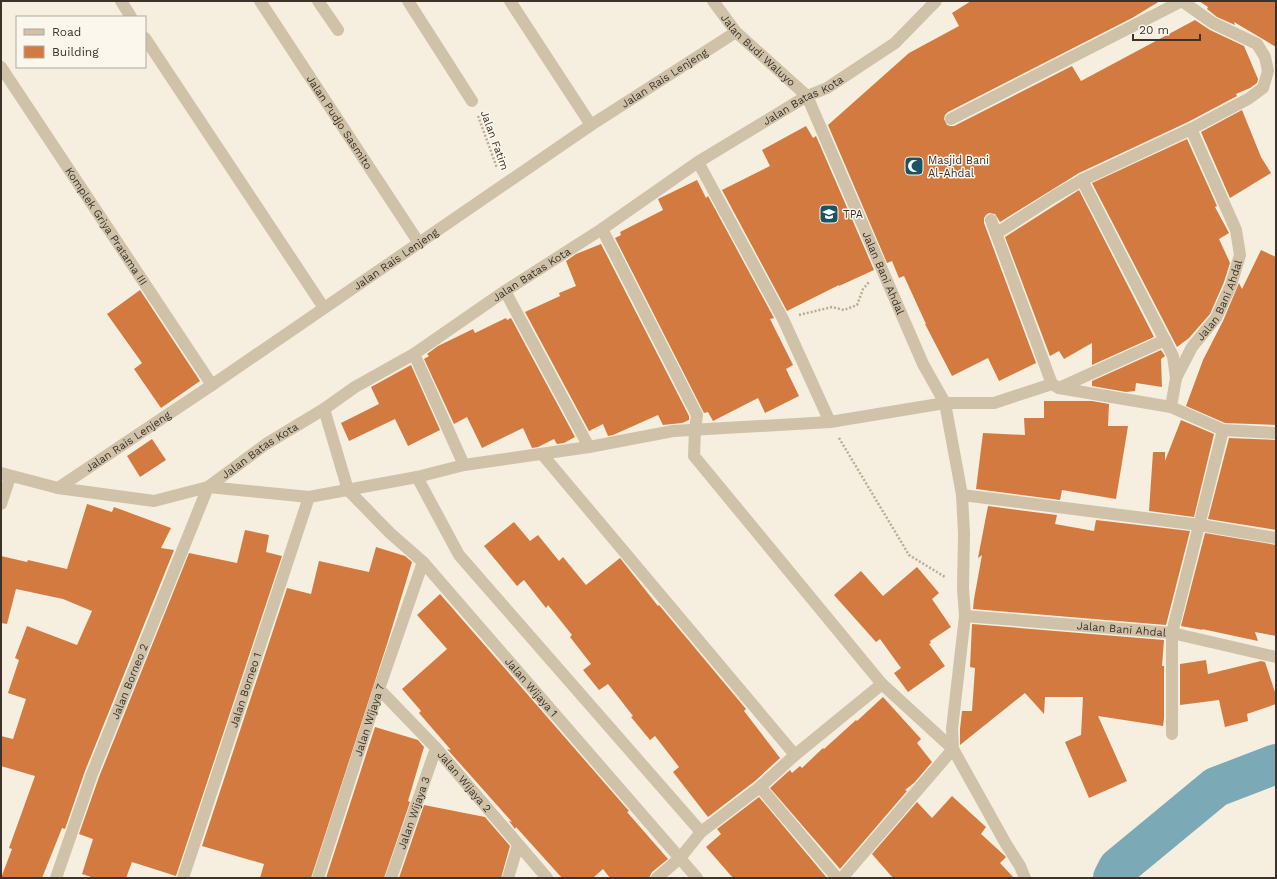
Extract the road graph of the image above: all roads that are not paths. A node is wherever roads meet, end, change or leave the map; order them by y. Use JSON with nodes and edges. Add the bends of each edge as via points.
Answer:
{"nodes":[{"id":1,"x":121,"y":1,"type":"edge"},
{"id":2,"x":260,"y":1,"type":"edge"},
{"id":3,"x":318,"y":1,"type":"edge"},
{"id":4,"x":408,"y":1,"type":"edge"},
{"id":5,"x":510,"y":1,"type":"edge"},
{"id":6,"x":713,"y":1,"type":"edge"},
{"id":7,"x":936,"y":1,"type":"edge"},
{"id":8,"x":1182,"y":1,"type":"edge"},
{"id":9,"x":130,"y":16,"type":"edge"},
{"id":10,"x":338,"y":30,"type":"dead end"},
{"id":11,"x":736,"y":32,"type":"junction"},
{"id":12,"x":146,"y":40,"type":"edge"},
{"id":13,"x":1,"y":66,"type":"edge"},
{"id":14,"x":807,"y":96,"type":"junction"},
{"id":15,"x":472,"y":101,"type":"road end"},
{"id":16,"x":950,"y":119,"type":"dead end"},
{"id":17,"x":591,"y":126,"type":"junction"},
{"id":18,"x":1191,"y":129,"type":"junction"},
{"id":19,"x":698,"y":162,"type":"junction"},
{"id":20,"x":1082,"y":180,"type":"junction"},
{"id":21,"x":991,"y":220,"type":"dead end"},
{"id":22,"x":602,"y":229,"type":"junction"},
{"id":23,"x":997,"y":233,"type":"junction"},
{"id":24,"x":419,"y":243,"type":"junction"},
{"id":25,"x":505,"y":292,"type":"junction"},
{"id":26,"x":324,"y":308,"type":"junction"},
{"id":27,"x":1165,"y":340,"type":"junction"},
{"id":28,"x":414,"y":354,"type":"junction"},
{"id":29,"x":1176,"y":378,"type":"junction"},
{"id":30,"x":212,"y":385,"type":"junction"},
{"id":31,"x":1055,"y":386,"type":"junction"},
{"id":32,"x":945,"y":403,"type":"junction"},
{"id":33,"x":1171,"y":407,"type":"junction"},
{"id":34,"x":324,"y":408,"type":"junction"},
{"id":35,"x":830,"y":422,"type":"junction"},
{"id":36,"x":695,"y":430,"type":"junction"},
{"id":37,"x":1223,"y":430,"type":"junction"},
{"id":38,"x":1276,"y":433,"type":"edge"},
{"id":39,"x":589,"y":447,"type":"junction"},
{"id":40,"x":542,"y":454,"type":"junction"},
{"id":41,"x":464,"y":465,"type":"junction"},
{"id":42,"x":5,"y":475,"type":"edge"},
{"id":43,"x":417,"y":477,"type":"junction"},
{"id":44,"x":208,"y":487,"type":"junction"},
{"id":45,"x":58,"y":488,"type":"junction"},
{"id":46,"x":348,"y":490,"type":"junction"},
{"id":47,"x":962,"y":495,"type":"junction"},
{"id":48,"x":309,"y":500,"type":"junction"},
{"id":49,"x":1,"y":504,"type":"edge"},
{"id":50,"x":1200,"y":524,"type":"junction"},
{"id":51,"x":1276,"y":538,"type":"edge"},
{"id":52,"x":423,"y":562,"type":"junction"},
{"id":53,"x":965,"y":616,"type":"junction"},
{"id":54,"x":1172,"y":633,"type":"junction"},
{"id":55,"x":1276,"y":657,"type":"edge"},
{"id":56,"x":882,"y":684,"type":"junction"},
{"id":57,"x":379,"y":689,"type":"junction"},
{"id":58,"x":1172,"y":734,"type":"dead end"},
{"id":59,"x":436,"y":748,"type":"junction"},
{"id":60,"x":953,"y":749,"type":"junction"},
{"id":61,"x":795,"y":756,"type":"junction"},
{"id":62,"x":760,"y":787,"type":"junction"},
{"id":63,"x":701,"y":832,"type":"junction"},
{"id":64,"x":518,"y":845,"type":"junction"},
{"id":65,"x":680,"y":858,"type":"junction"},
{"id":66,"x":56,"y":878,"type":"edge"},
{"id":67,"x":183,"y":878,"type":"edge"},
{"id":68,"x":318,"y":878,"type":"edge"},
{"id":69,"x":391,"y":878,"type":"edge"},
{"id":70,"x":508,"y":878,"type":"edge"},
{"id":71,"x":547,"y":878,"type":"edge"},
{"id":72,"x":657,"y":878,"type":"edge"},
{"id":73,"x":697,"y":878,"type":"edge"},
{"id":74,"x":837,"y":878,"type":"edge"},
{"id":75,"x":842,"y":878,"type":"edge"},
{"id":76,"x":1025,"y":878,"type":"edge"}],
"edges":[{"from":1,"to":9,"type":"street"},
{"from":2,"to":24,"type":"street","name":"Jalan Pudjo Sasmito"},
{"from":3,"to":10,"type":"street"},
{"from":4,"to":15,"type":"street"},
{"from":5,"to":17,"type":"street"},
{"from":6,"to":11,"type":"street","name":"Jalan Budi Waluyo"},
{"from":7,"to":14,"type":"street","name":"Jalan Batas Kota","via":[[895,43],[827,88]]},
{"from":8,"to":16,"type":"street"},
{"from":8,"to":18,"type":"street","via":[[1213,23],[1257,44],[1265,57],[1268,71],[1263,88],[1248,99]]},
{"from":11,"to":14,"type":"street","name":"Jalan Budi Waluyo"},
{"from":11,"to":17,"type":"street","name":"Jalan Rais Lenjeng"},
{"from":12,"to":26,"type":"street"},
{"from":13,"to":30,"type":"street","name":"Komplek Griya Pratama III"},
{"from":14,"to":19,"type":"street","name":"Jalan Batas Kota"},
{"from":14,"to":32,"type":"street","name":"Jalan Bani Ahdal","via":[[923,364]]},
{"from":17,"to":24,"type":"street","name":"Jalan Rais Lenjeng"},
{"from":18,"to":20,"type":"street"},
{"from":18,"to":29,"type":"street","name":"Jalan Bani Ahdal","via":[[1236,230],[1240,255],[1231,285],[1216,318],[1192,347]]},
{"from":19,"to":22,"type":"street","name":"Jalan Batas Kota"},
{"from":19,"to":35,"type":"street","via":[[783,319]]},
{"from":20,"to":23,"type":"street"},
{"from":20,"to":27,"type":"street","name":"Jalan Bani Ahdal"},
{"from":21,"to":23,"type":"street"},
{"from":22,"to":25,"type":"street","name":"Jalan Batas Kota"},
{"from":22,"to":36,"type":"street","via":[[697,415]]},
{"from":23,"to":31,"type":"street"},
{"from":24,"to":26,"type":"street","name":"Jalan Rais Lenjeng"},
{"from":25,"to":28,"type":"street","name":"Jalan Batas Kota"},
{"from":25,"to":39,"type":"street"},
{"from":26,"to":30,"type":"street","name":"Jalan Rais Lenjeng"},
{"from":27,"to":29,"type":"street","name":"Jalan Bani Ahdal","via":[[1173,356]]},
{"from":27,"to":31,"type":"street"},
{"from":28,"to":34,"type":"street","name":"Jalan Batas Kota","via":[[355,387]]},
{"from":28,"to":41,"type":"street"},
{"from":29,"to":33,"type":"street","name":"Jalan Bani Ahdal"},
{"from":30,"to":45,"type":"street","name":"Jalan Rais Lenjeng"},
{"from":31,"to":32,"type":"street","via":[[994,404]]},
{"from":31,"to":33,"type":"street"},
{"from":32,"to":35,"type":"street"},
{"from":32,"to":47,"type":"street","name":"Jalan Bani Ahdal"},
{"from":33,"to":37,"type":"street"},
{"from":34,"to":44,"type":"street","name":"Jalan Batas Kota","via":[[266,444]]},
{"from":34,"to":46,"type":"street"},
{"from":35,"to":36,"type":"street"},
{"from":36,"to":39,"type":"street","via":[[673,431]]},
{"from":36,"to":56,"type":"street","via":[[694,456]]},
{"from":37,"to":38,"type":"street"},
{"from":37,"to":50,"type":"street"},
{"from":39,"to":40,"type":"street"},
{"from":40,"to":41,"type":"street"},
{"from":40,"to":61,"type":"street"},
{"from":41,"to":43,"type":"street"},
{"from":42,"to":45,"type":"street","name":"Jalan Batas Kota"},
{"from":42,"to":49,"type":"street"},
{"from":43,"to":46,"type":"street"},
{"from":43,"to":63,"type":"street","via":[[459,555]]},
{"from":44,"to":45,"type":"street","name":"Jalan Batas Kota","via":[[154,502]]},
{"from":44,"to":48,"type":"street"},
{"from":44,"to":66,"type":"street","name":"Jalan Borneo 2","via":[[92,774]]},
{"from":46,"to":48,"type":"street"},
{"from":46,"to":52,"type":"street","name":"Jalan Wijaya 1"},
{"from":47,"to":50,"type":"street"},
{"from":47,"to":53,"type":"street","name":"Jalan Bani Ahdal"},
{"from":48,"to":67,"type":"street","name":"Jalan Borneo 1"},
{"from":50,"to":51,"type":"street"},
{"from":50,"to":54,"type":"street"},
{"from":52,"to":57,"type":"street","name":"Jalan Wijaya 7"},
{"from":52,"to":65,"type":"street","name":"Jalan Wijaya 1"},
{"from":53,"to":54,"type":"street","name":"Jalan Bani Ahdal"},
{"from":53,"to":60,"type":"street","name":"Jalan Bani Ahdal","via":[[952,729]]},
{"from":54,"to":55,"type":"street","name":"Jalan Bani Ahdal"},
{"from":54,"to":58,"type":"street"},
{"from":56,"to":60,"type":"street"},
{"from":56,"to":61,"type":"street"},
{"from":57,"to":59,"type":"street","name":"Jalan Wijaya 2"},
{"from":57,"to":68,"type":"street","name":"Jalan Wijaya 7"},
{"from":59,"to":64,"type":"street","name":"Jalan Wijaya 2"},
{"from":59,"to":69,"type":"street","name":"Jalan Wijaya 3"},
{"from":60,"to":75,"type":"street"},
{"from":60,"to":76,"type":"street","name":"Jalan Bani Ahdal"},
{"from":61,"to":62,"type":"street"},
{"from":62,"to":63,"type":"street"},
{"from":62,"to":74,"type":"street"},
{"from":63,"to":65,"type":"street"},
{"from":64,"to":70,"type":"street"},
{"from":64,"to":71,"type":"street","name":"Jalan Wijaya 2"},
{"from":65,"to":72,"type":"street"},
{"from":65,"to":73,"type":"street","name":"Jalan Wijaya 1"}]}
